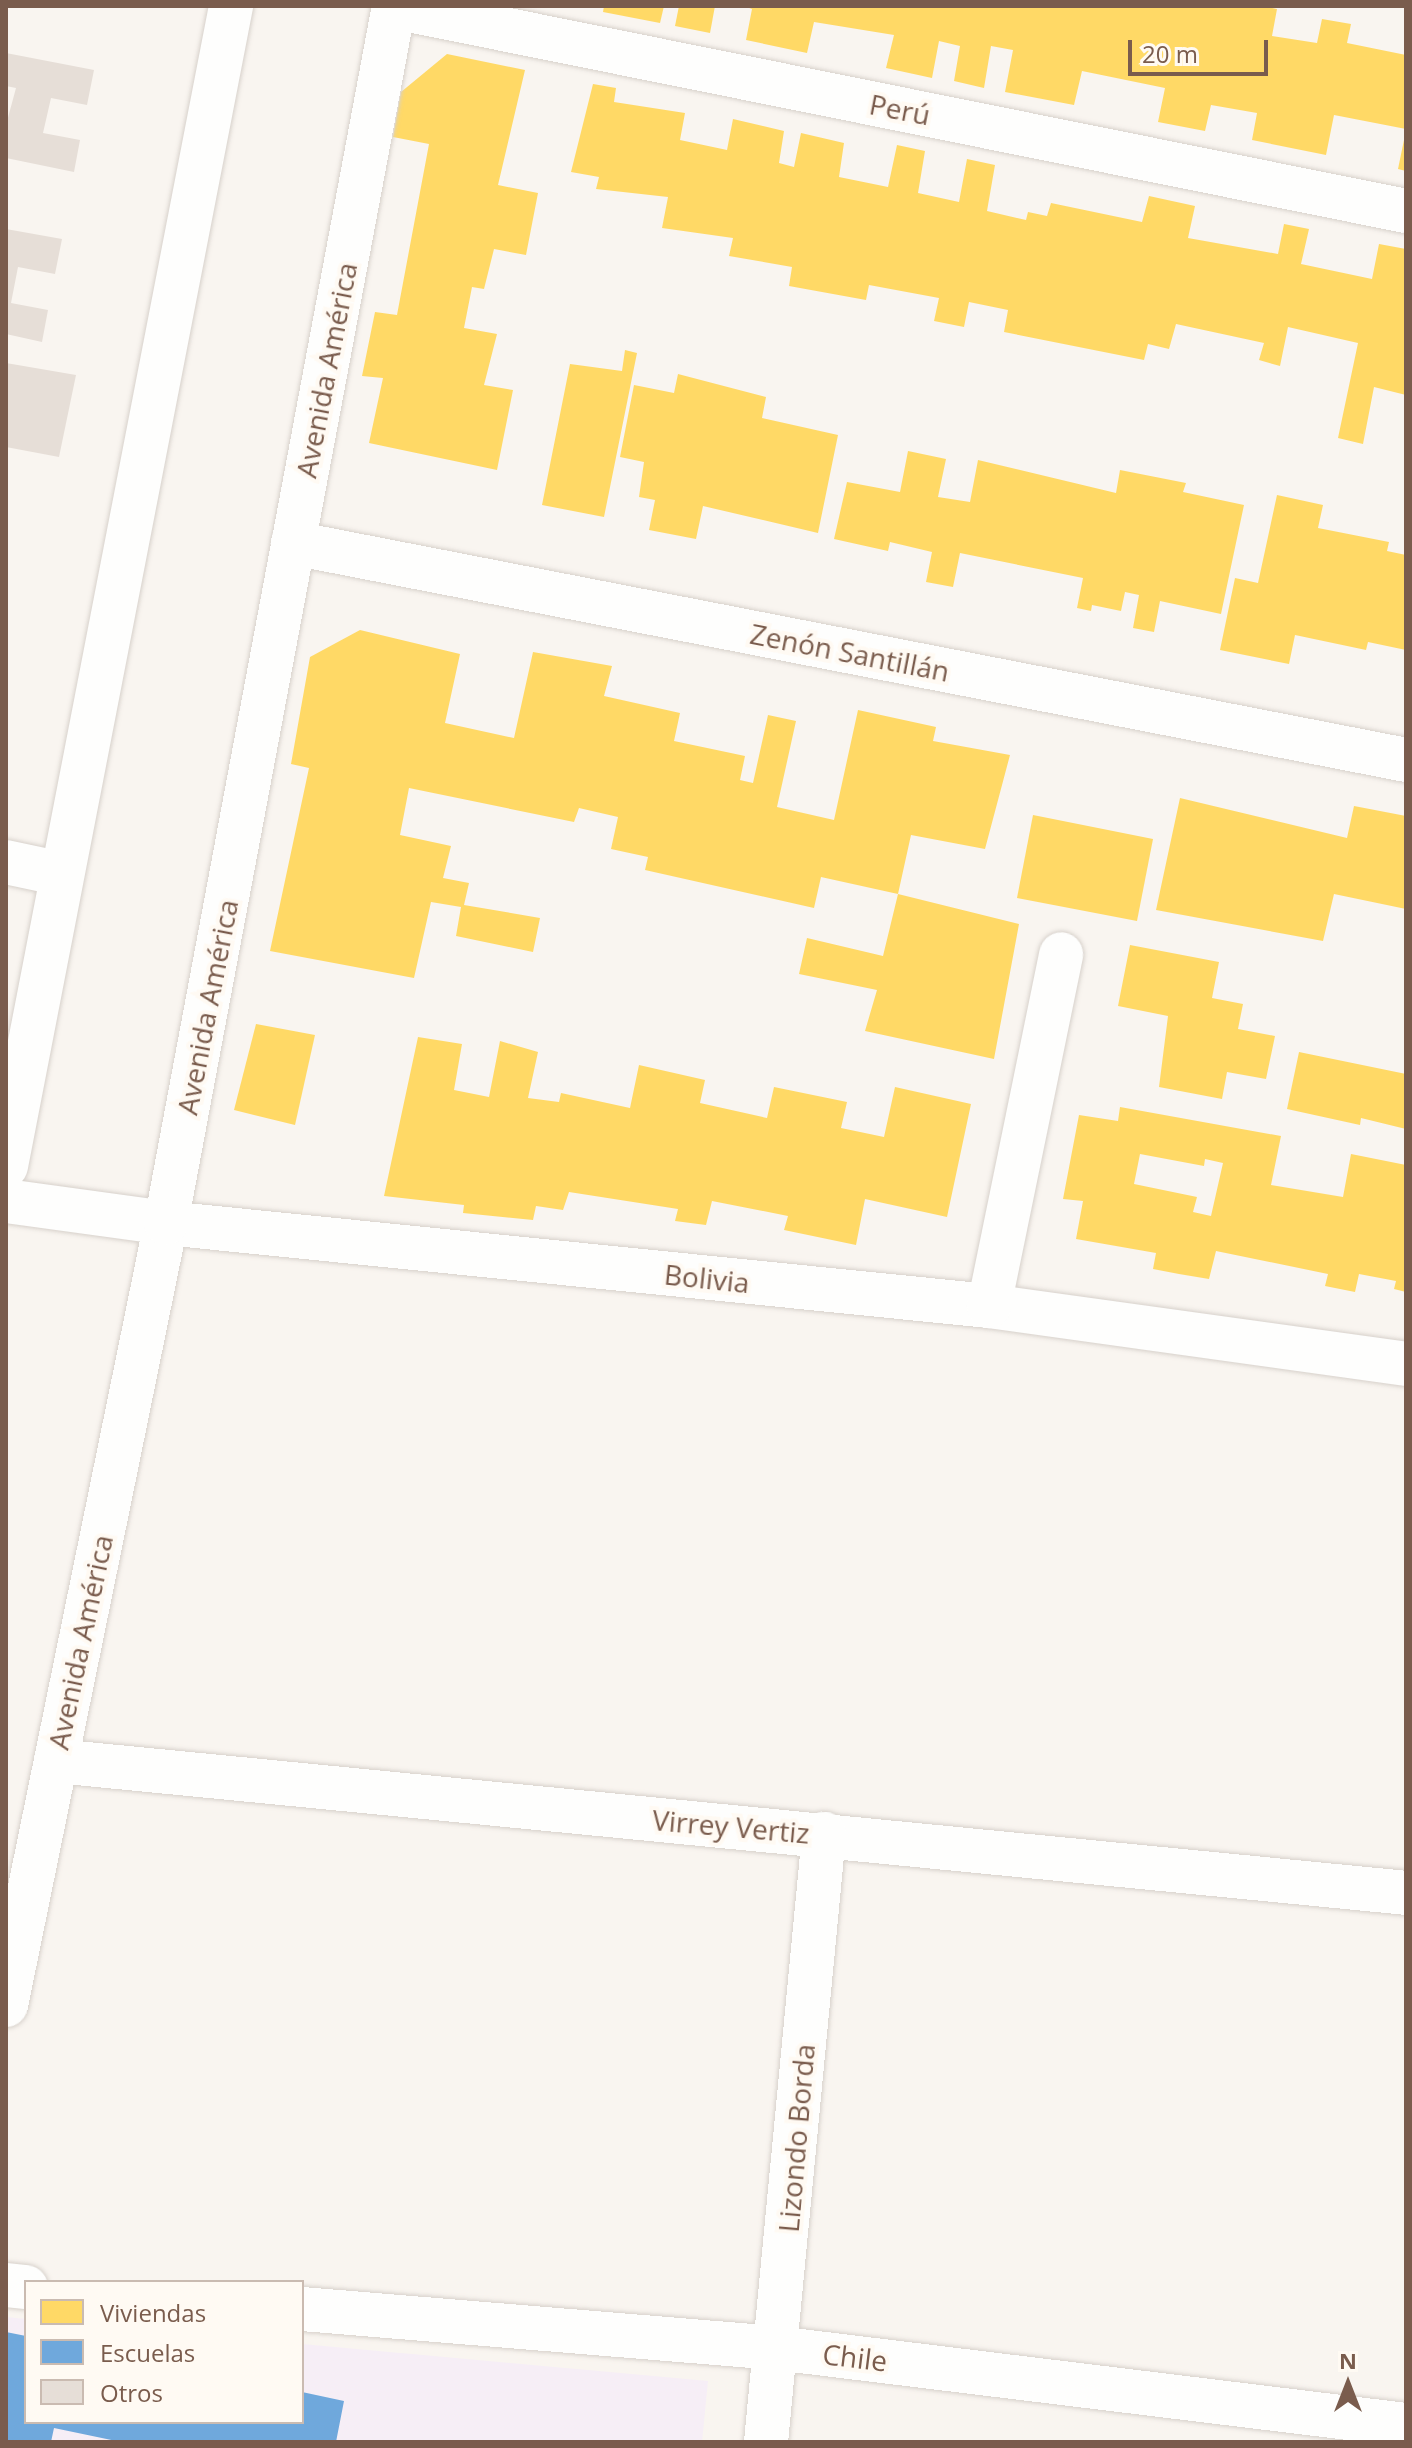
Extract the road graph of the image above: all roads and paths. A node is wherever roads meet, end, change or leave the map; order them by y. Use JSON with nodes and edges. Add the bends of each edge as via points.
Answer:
{"nodes":[{"id":1,"x":231,"y":6,"type":"edge"},
{"id":2,"x":394,"y":6,"type":"edge"},
{"id":3,"x":1406,"y":211,"type":"edge"},
{"id":4,"x":293,"y":543,"type":"junction"},
{"id":5,"x":1406,"y":760,"type":"edge"},
{"id":6,"x":6,"y":862,"type":"edge"},
{"id":7,"x":62,"y":874,"type":"junction"},
{"id":8,"x":1061,"y":954,"type":"dead end"},
{"id":9,"x":6,"y":1166,"type":"edge"},
{"id":10,"x":6,"y":1201,"type":"edge"},
{"id":11,"x":166,"y":1223,"type":"junction"},
{"id":12,"x":989,"y":1306,"type":"junction"},
{"id":13,"x":1406,"y":1364,"type":"edge"},
{"id":14,"x":56,"y":1761,"type":"junction"},
{"id":15,"x":824,"y":1834,"type":"junction"},
{"id":16,"x":1406,"y":1893,"type":"edge"},
{"id":17,"x":6,"y":2005,"type":"edge"},
{"id":18,"x":304,"y":2309,"type":"edge"},
{"id":19,"x":776,"y":2348,"type":"junction"},
{"id":20,"x":1406,"y":2425,"type":"edge"},
{"id":21,"x":766,"y":2442,"type":"edge"}],
"edges":[{"from":1,"to":7,"type":"street"},
{"from":2,"to":3,"type":"street","name":"Perú"},
{"from":2,"to":4,"type":"street","name":"Avenida América"},
{"from":4,"to":5,"type":"street","name":"Zenón Santillán"},
{"from":4,"to":11,"type":"street","name":"Avenida América"},
{"from":6,"to":7,"type":"street"},
{"from":7,"to":9,"type":"street"},
{"from":8,"to":12,"type":"street"},
{"from":10,"to":11,"type":"street","name":"Bolivia"},
{"from":11,"to":12,"type":"street","name":"Bolivia"},
{"from":11,"to":14,"type":"street","name":"Avenida América"},
{"from":12,"to":13,"type":"street","name":"Bolivia"},
{"from":14,"to":15,"type":"street","name":"Virrey Vertiz"},
{"from":14,"to":17,"type":"street","name":"Avenida América"},
{"from":15,"to":16,"type":"street","name":"Virrey Vertiz"},
{"from":15,"to":19,"type":"street","name":"Lizondo Borda"},
{"from":18,"to":19,"type":"street","name":"Chile"},
{"from":19,"to":20,"type":"street","name":"Chile"},
{"from":19,"to":21,"type":"street","name":"Lizondo Borda"}]}
